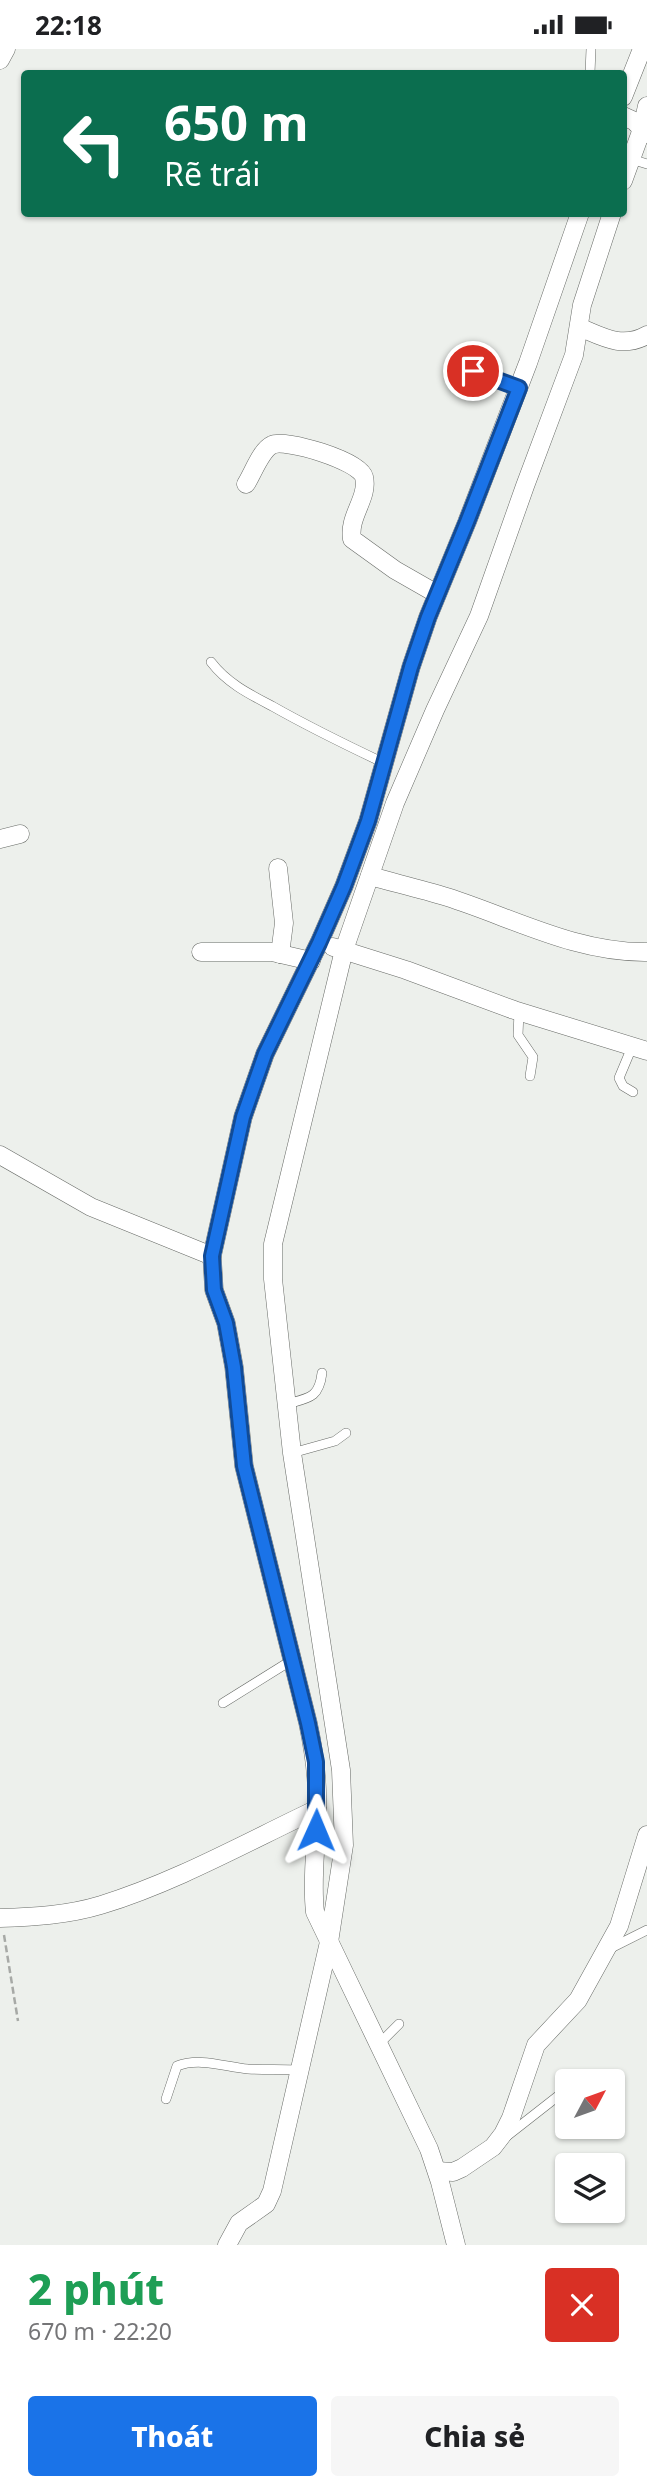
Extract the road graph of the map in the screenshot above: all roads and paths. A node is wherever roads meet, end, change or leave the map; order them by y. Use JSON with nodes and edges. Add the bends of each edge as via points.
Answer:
{"nodes":[{"id":1,"x":6,"y":49,"type":"edge"},
{"id":2,"x":591,"y":49,"type":"edge"},
{"id":3,"x":642,"y":49,"type":"edge"},
{"id":4,"x":0,"y":60,"type":"edge"},
{"id":5,"x":590,"y":70,"type":"edge"},
{"id":6,"x":627,"y":87,"type":"edge"},
{"id":7,"x":647,"y":106,"type":"edge"},
{"id":8,"x":637,"y":125,"type":"edge"},
{"id":9,"x":639,"y":161,"type":"edge"},
{"id":10,"x":627,"y":176,"type":"edge"},
{"id":11,"x":579,"y":217,"type":"edge"},
{"id":12,"x":611,"y":217,"type":"edge"},
{"id":13,"x":579,"y":327,"type":"junction"},
{"id":14,"x":647,"y":335,"type":"edge"},
{"id":15,"x":473,"y":371,"type":"dead end"},
{"id":16,"x":519,"y":388,"type":"junction"},
{"id":17,"x":246,"y":484,"type":"dead end"},
{"id":18,"x":437,"y":594,"type":"junction"},
{"id":19,"x":211,"y":662,"type":"dead end"},
{"id":20,"x":384,"y":763,"type":"junction"},
{"id":21,"x":20,"y":834,"type":"dead end"},
{"id":22,"x":0,"y":839,"type":"edge"},
{"id":23,"x":278,"y":868,"type":"dead end"},
{"id":24,"x":370,"y":876,"type":"junction"},
{"id":25,"x":332,"y":947,"type":"junction"},
{"id":26,"x":201,"y":952,"type":"dead end"},
{"id":27,"x":647,"y":952,"type":"edge"},
{"id":28,"x":280,"y":954,"type":"junction"},
{"id":29,"x":310,"y":961,"type":"junction"},
{"id":30,"x":519,"y":1012,"type":"junction"},
{"id":31,"x":640,"y":1049,"type":"edge"},
{"id":32,"x":530,"y":1076,"type":"dead end"},
{"id":33,"x":633,"y":1092,"type":"dead end"},
{"id":34,"x":0,"y":1155,"type":"edge"},
{"id":35,"x":212,"y":1256,"type":"junction"},
{"id":36,"x":322,"y":1373,"type":"dead end"},
{"id":37,"x":287,"y":1404,"type":"junction"},
{"id":38,"x":346,"y":1433,"type":"dead end"},
{"id":39,"x":292,"y":1453,"type":"junction"},
{"id":40,"x":292,"y":1660,"type":"junction"},
{"id":41,"x":223,"y":1703,"type":"dead end"},
{"id":42,"x":317,"y":1809,"type":"junction"},
{"id":43,"x":647,"y":1835,"type":"edge"},
{"id":44,"x":1,"y":1918,"type":"edge"},
{"id":45,"x":647,"y":1930,"type":"edge"},
{"id":46,"x":326,"y":1936,"type":"junction"},
{"id":47,"x":606,"y":1950,"type":"junction"},
{"id":48,"x":18,"y":2021,"type":"dead end"},
{"id":49,"x":399,"y":2024,"type":"dead end"},
{"id":50,"x":379,"y":2045,"type":"junction"},
{"id":51,"x":298,"y":2070,"type":"junction"},
{"id":52,"x":555,"y":2098,"type":"edge"},
{"id":53,"x":166,"y":2099,"type":"dead end"},
{"id":54,"x":497,"y":2143,"type":"junction"},
{"id":55,"x":437,"y":2171,"type":"junction"},
{"id":56,"x":227,"y":2245,"type":"edge"},
{"id":57,"x":456,"y":2245,"type":"edge"}],
"edges":[{"from":1,"to":4,"type":"street"},
{"from":2,"to":5,"type":"lane"},
{"from":3,"to":6,"type":"street"},
{"from":7,"to":8,"type":"street"},
{"from":8,"to":9,"type":"street"},
{"from":9,"to":10,"type":"street"},
{"from":11,"to":16,"type":"street"},
{"from":12,"to":13,"type":"street"},
{"from":13,"to":14,"type":"street","via":[[616,343]]},
{"from":13,"to":24,"type":"street","via":[[574,355],[479,616],[395,803]]},
{"from":15,"to":16,"type":"lane"},
{"from":16,"to":18,"type":"street"},
{"from":17,"to":18,"type":"street","via":[[263,450],[274,443],[346,460],[364,477],[350,527],[352,538]]},
{"from":18,"to":20,"type":"street"},
{"from":19,"to":20,"type":"lane","via":[[223,677],[252,695]]},
{"from":20,"to":25,"type":"street"},
{"from":21,"to":22,"type":"street"},
{"from":23,"to":28,"type":"street","via":[[284,923]]},
{"from":24,"to":25,"type":"street"},
{"from":24,"to":27,"type":"street","via":[[582,943]]},
{"from":25,"to":29,"type":"street"},
{"from":25,"to":30,"type":"street","via":[[406,969]]},
{"from":25,"to":37,"type":"street","via":[[273,1244]]},
{"from":26,"to":28,"type":"street"},
{"from":28,"to":29,"type":"street"},
{"from":29,"to":35,"type":"street","via":[[265,1054],[243,1117]]},
{"from":30,"to":31,"type":"street"},
{"from":30,"to":32,"type":"lane","via":[[518,1035],[533,1057]]},
{"from":31,"to":33,"type":"lane","via":[[619,1078]]},
{"from":34,"to":35,"type":"street","via":[[91,1207]]},
{"from":35,"to":40,"type":"street","via":[[214,1290],[234,1367],[244,1466]]},
{"from":36,"to":37,"type":"lane","via":[[317,1392]]},
{"from":37,"to":39,"type":"street"},
{"from":38,"to":39,"type":"lane","via":[[335,1441]]},
{"from":39,"to":46,"type":"street","via":[[341,1770],[344,1845]]},
{"from":40,"to":41,"type":"lane"},
{"from":40,"to":42,"type":"street","via":[[316,1762]]},
{"from":42,"to":44,"type":"street","via":[[154,1886],[99,1906],[51,1916]]},
{"from":42,"to":46,"type":"street","via":[[314,1912]]},
{"from":43,"to":47,"type":"street","via":[[619,1926]]},
{"from":44,"to":48,"type":"path"},
{"from":45,"to":47,"type":"lane"},
{"from":46,"to":50,"type":"street"},
{"from":46,"to":51,"type":"street"},
{"from":47,"to":54,"type":"street","via":[[578,2000],[536,2045]]},
{"from":49,"to":50,"type":"lane"},
{"from":50,"to":55,"type":"street"},
{"from":51,"to":53,"type":"lane","via":[[181,2064]]},
{"from":51,"to":56,"type":"street","via":[[272,2191],[266,2204],[239,2223]]},
{"from":52,"to":54,"type":"lane"},
{"from":54,"to":55,"type":"street","via":[[462,2168]]},
{"from":55,"to":57,"type":"street"}]}
